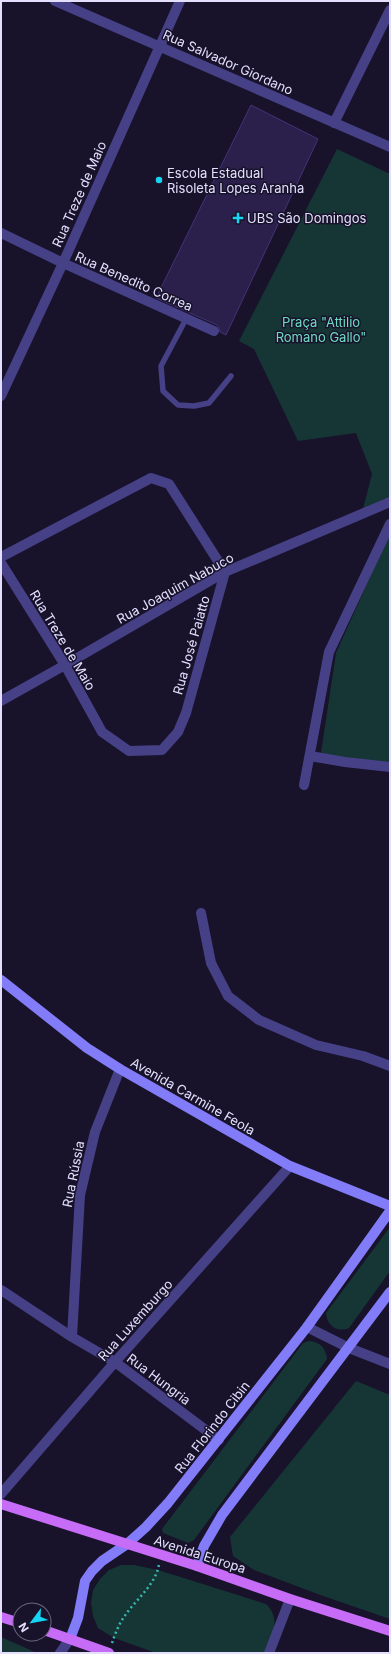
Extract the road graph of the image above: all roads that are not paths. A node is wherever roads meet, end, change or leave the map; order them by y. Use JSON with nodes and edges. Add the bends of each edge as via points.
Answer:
{"nodes":[{"id":1,"x":55,"y":1,"type":"edge"},
{"id":2,"x":180,"y":1,"type":"edge"},
{"id":3,"x":390,"y":10,"type":"edge"},
{"id":4,"x":160,"y":46,"type":"junction"},
{"id":5,"x":334,"y":123,"type":"junction"},
{"id":6,"x":390,"y":147,"type":"edge"},
{"id":7,"x":1,"y":233,"type":"edge"},
{"id":8,"x":63,"y":263,"type":"junction"},
{"id":9,"x":186,"y":319,"type":"junction"},
{"id":10,"x":214,"y":331,"type":"dead end"},
{"id":11,"x":231,"y":376,"type":"dead end"},
{"id":12,"x":1,"y":396,"type":"edge"},
{"id":13,"x":390,"y":502,"type":"edge"},
{"id":14,"x":390,"y":524,"type":"edge"},
{"id":15,"x":1,"y":557,"type":"edge"},
{"id":16,"x":1,"y":563,"type":"edge"},
{"id":17,"x":225,"y":572,"type":"junction"},
{"id":18,"x":65,"y":665,"type":"junction"},
{"id":19,"x":1,"y":700,"type":"edge"},
{"id":20,"x":102,"y":732,"type":"joint"},
{"id":21,"x":310,"y":756,"type":"junction"},
{"id":22,"x":390,"y":767,"type":"edge"},
{"id":23,"x":304,"y":785,"type":"dead end"},
{"id":24,"x":201,"y":913,"type":"dead end"},
{"id":25,"x":1,"y":980,"type":"edge"},
{"id":26,"x":390,"y":1066,"type":"edge"},
{"id":27,"x":120,"y":1069,"type":"junction"},
{"id":28,"x":290,"y":1166,"type":"junction"},
{"id":29,"x":390,"y":1206,"type":"edge"},
{"id":30,"x":390,"y":1211,"type":"edge"},
{"id":31,"x":1,"y":1290,"type":"edge"},
{"id":32,"x":390,"y":1292,"type":"edge"},
{"id":33,"x":307,"y":1327,"type":"junction"},
{"id":34,"x":72,"y":1337,"type":"junction"},
{"id":35,"x":349,"y":1348,"type":"junction"},
{"id":36,"x":115,"y":1362,"type":"junction"},
{"id":37,"x":390,"y":1364,"type":"edge"},
{"id":38,"x":219,"y":1440,"type":"junction"},
{"id":39,"x":1,"y":1494,"type":"edge"},
{"id":40,"x":1,"y":1504,"type":"edge"},
{"id":41,"x":127,"y":1544,"type":"junction"},
{"id":42,"x":197,"y":1566,"type":"junction"},
{"id":43,"x":290,"y":1599,"type":"junction"},
{"id":44,"x":1,"y":1617,"type":"edge"},
{"id":45,"x":12,"y":1620,"type":"edge"},
{"id":46,"x":390,"y":1631,"type":"edge"},
{"id":47,"x":52,"y":1633,"type":"edge"},
{"id":48,"x":70,"y":1639,"type":"junction"},
{"id":49,"x":60,"y":1653,"type":"edge"},
{"id":50,"x":109,"y":1653,"type":"edge"},
{"id":51,"x":269,"y":1653,"type":"edge"}],
"edges":[{"from":1,"to":4,"type":"street","name":"Rua Salvador Giordano"},
{"from":2,"to":4,"type":"street","name":"Rua Treze de Maio"},
{"from":3,"to":5,"type":"street"},
{"from":4,"to":5,"type":"street","name":"Rua Salvador Giordano"},
{"from":4,"to":8,"type":"street","name":"Rua Treze de Maio"},
{"from":5,"to":6,"type":"street","name":"Rua Salvador Giordano"},
{"from":7,"to":8,"type":"street","name":"Rua Benedito Correa"},
{"from":8,"to":9,"type":"street","name":"Rua Benedito Correa"},
{"from":8,"to":12,"type":"street","name":"Rua Treze de Maio"},
{"from":9,"to":10,"type":"street","name":"Rua Benedito Correa"},
{"from":9,"to":11,"type":"lane","via":[[161,366],[163,391],[178,405],[194,406],[209,403]]},
{"from":13,"to":17,"type":"street","name":"Rua Joaquim Nabuco"},
{"from":14,"to":21,"type":"street","via":[[329,652]]},
{"from":15,"to":17,"type":"street","via":[[151,478],[169,484]]},
{"from":16,"to":18,"type":"street","name":"Rua Treze de Maio"},
{"from":17,"to":18,"type":"street","name":"Rua Joaquim Nabuco"},
{"from":17,"to":20,"type":"street","name":"Rua José Paiatto","via":[[186,713],[178,732],[162,750],[129,751]]},
{"from":18,"to":19,"type":"street","name":"Rua Joaquim Nabuco"},
{"from":18,"to":20,"type":"street","name":"Rua Treze de Maio"},
{"from":21,"to":22,"type":"street"},
{"from":21,"to":23,"type":"street"},
{"from":24,"to":26,"type":"street","via":[[211,963],[228,996],[258,1020],[308,1042]]},
{"from":25,"to":27,"type":"main road","name":"Avenida Carmine Feola","via":[[87,1048]]},
{"from":27,"to":28,"type":"main road","name":"Avenida Carmine Feola"},
{"from":27,"to":34,"type":"street","name":"Rua Rússia","via":[[95,1132],[80,1196]]},
{"from":28,"to":29,"type":"main road","name":"Avenida Carmine Feola"},
{"from":28,"to":36,"type":"street","name":"Rua Luxemburgo"},
{"from":30,"to":33,"type":"main road","name":"Rua Florindo Cibin"},
{"from":31,"to":34,"type":"street","name":"Rua Hungria"},
{"from":32,"to":35,"type":"main road"},
{"from":33,"to":35,"type":"street"},
{"from":33,"to":38,"type":"main road","name":"Rua Florindo Cibin"},
{"from":34,"to":36,"type":"street","name":"Rua Hungria"},
{"from":35,"to":37,"type":"street"},
{"from":35,"to":42,"type":"main road","via":[[222,1514],[204,1546]]},
{"from":36,"to":38,"type":"street","name":"Rua Hungria"},
{"from":36,"to":39,"type":"street","name":"Rua Luxemburgo"},
{"from":38,"to":41,"type":"main road","name":"Rua Florindo Cibin","via":[[168,1503]]},
{"from":40,"to":41,"type":"main road","name":"Avenida Europa"},
{"from":41,"to":42,"type":"main road","name":"Avenida Europa"},
{"from":41,"to":48,"type":"main road","name":"Rua Florindo Cibin","via":[[102,1561],[85,1581]]},
{"from":42,"to":43,"type":"main road","name":"Avenida Europa"},
{"from":43,"to":46,"type":"main road","name":"Avenida Europa"},
{"from":43,"to":51,"type":"street"},
{"from":44,"to":45,"type":"main road"},
{"from":47,"to":48,"type":"main road"},
{"from":48,"to":49,"type":"street","name":"Rua Florindo Cibin"},
{"from":48,"to":50,"type":"main road"}]}
